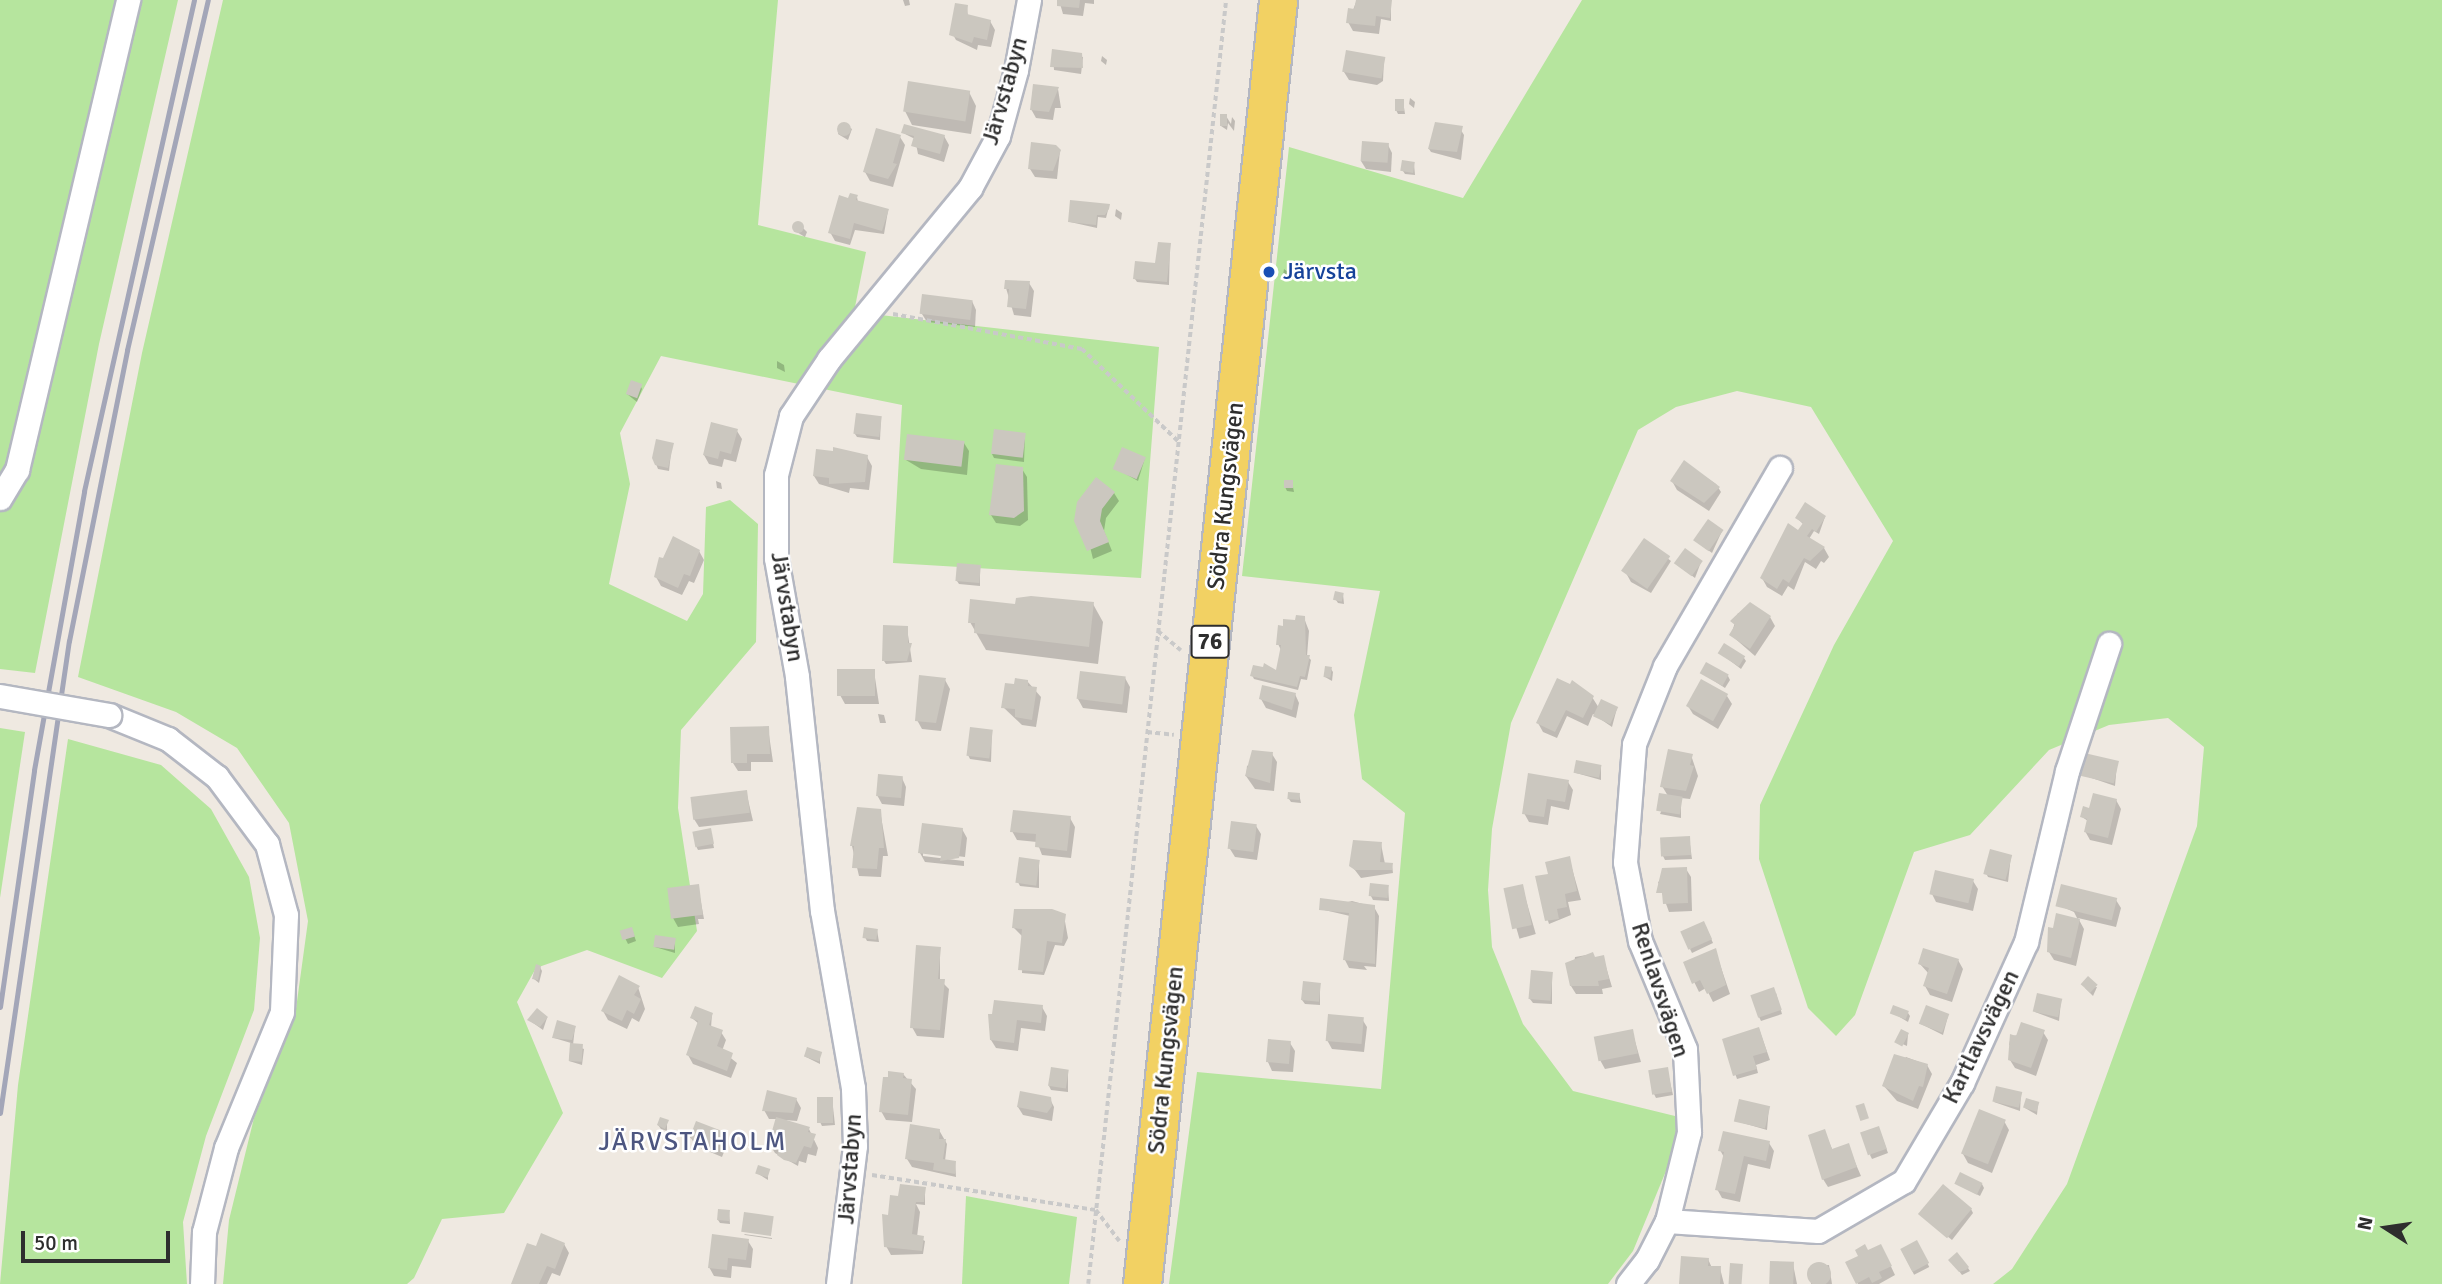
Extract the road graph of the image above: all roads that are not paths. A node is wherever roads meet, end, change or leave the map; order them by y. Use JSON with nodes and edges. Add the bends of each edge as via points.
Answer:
{"nodes":[{"id":1,"x":128,"y":0,"type":"edge"},
{"id":2,"x":1028,"y":0,"type":"edge"},
{"id":3,"x":1279,"y":0,"type":"edge"},
{"id":4,"x":1780,"y":468,"type":"dead end"},
{"id":5,"x":0,"y":498,"type":"edge"},
{"id":6,"x":2109,"y":644,"type":"dead end"},
{"id":7,"x":0,"y":696,"type":"edge"},
{"id":8,"x":1667,"y":1220,"type":"junction"},
{"id":9,"x":202,"y":1284,"type":"edge"},
{"id":10,"x":838,"y":1284,"type":"edge"},
{"id":11,"x":1142,"y":1284,"type":"edge"},
{"id":12,"x":1628,"y":1284,"type":"edge"}],
"edges":[{"from":1,"to":5,"type":"street","via":[[17,470]]},
{"from":2,"to":10,"type":"street","name":"Järvstabyn","via":[[998,136],[970,188],[829,359],[791,416],[776,475],[776,558],[797,676],[822,911],[853,1088],[853,1172]]},
{"from":3,"to":11,"type":"main road","name":"Södra Kungsvägen","number":"76"},
{"from":4,"to":8,"type":"street","name":"Renlavsvägen","via":[[1665,666],[1634,744],[1625,862],[1640,941],[1685,1049],[1689,1132]]},
{"from":6,"to":8,"type":"street","name":"Kartlavsvägen","via":[[2067,771],[2025,942],[1962,1083],[1904,1181],[1818,1231]]},
{"from":7,"to":9,"type":"street","bridge":true,"via":[[109,715],[168,739],[217,777],[267,844],[286,915],[282,1012],[226,1148],[204,1232]]},
{"from":8,"to":12,"type":"street","name":"Renlavsvägen","via":[[1647,1260]]}]}
